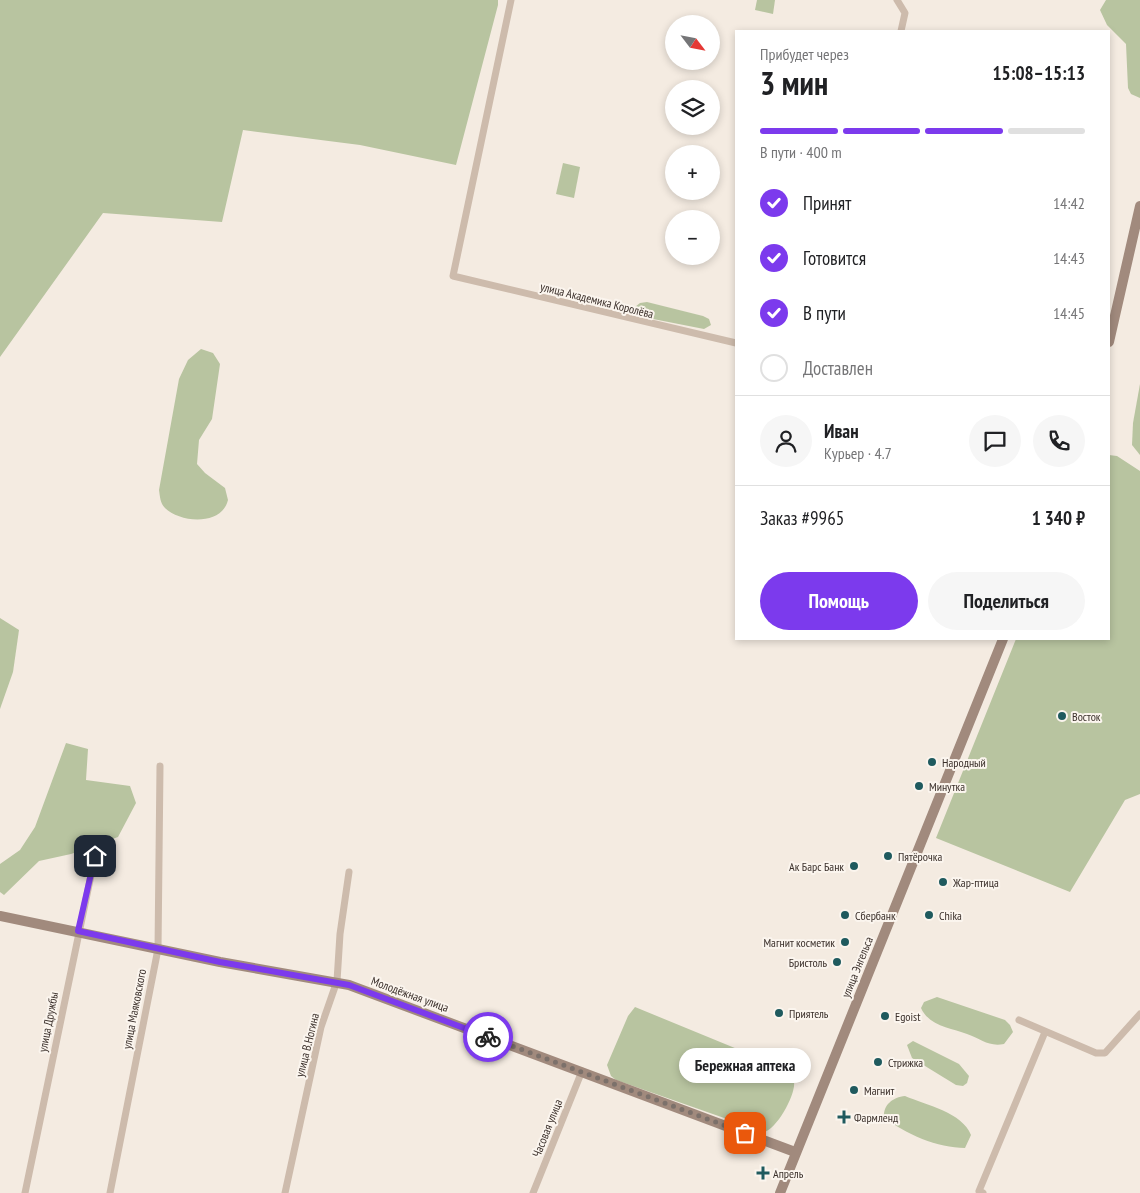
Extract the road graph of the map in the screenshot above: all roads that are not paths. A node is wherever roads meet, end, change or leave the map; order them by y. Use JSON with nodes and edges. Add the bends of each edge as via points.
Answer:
{"nodes":[{"id":1,"x":511,"y":0,"type":"edge"},
{"id":2,"x":897,"y":0,"type":"edge"},
{"id":3,"x":901,"y":30,"type":"edge"},
{"id":4,"x":1140,"y":206,"type":"edge"},
{"id":5,"x":1110,"y":338,"type":"edge"},
{"id":6,"x":735,"y":343,"type":"edge"},
{"id":7,"x":1003,"y":640,"type":"edge"},
{"id":8,"x":160,"y":766,"type":"dead end"},
{"id":9,"x":95,"y":856,"type":"dead end"},
{"id":10,"x":349,"y":872,"type":"dead end"},
{"id":11,"x":0,"y":916,"type":"edge"},
{"id":12,"x":78,"y":931,"type":"junction"},
{"id":13,"x":158,"y":949,"type":"junction"},
{"id":14,"x":336,"y":981,"type":"junction"},
{"id":15,"x":1140,"y":1014,"type":"edge"},
{"id":16,"x":1019,"y":1020,"type":"dead end"},
{"id":17,"x":1045,"y":1032,"type":"junction"},
{"id":18,"x":582,"y":1071,"type":"junction"},
{"id":19,"x":796,"y":1152,"type":"junction"},
{"id":20,"x":981,"y":1192,"type":"edge"},
{"id":21,"x":25,"y":1193,"type":"edge"},
{"id":22,"x":110,"y":1193,"type":"edge"},
{"id":23,"x":286,"y":1193,"type":"edge"},
{"id":24,"x":533,"y":1193,"type":"edge"},
{"id":25,"x":780,"y":1193,"type":"edge"}],
"edges":[{"from":1,"to":6,"type":"street","name":"улица Академика Королёва","via":[[453,276]]},
{"from":2,"to":3,"type":"street","via":[[905,13]]},
{"from":4,"to":5,"type":"main road"},
{"from":7,"to":19,"type":"main road","name":"улица Энгельса"},
{"from":8,"to":13,"type":"street","name":"улица Маяковского"},
{"from":9,"to":12,"type":"street","name":"улица Дружбы"},
{"from":10,"to":14,"type":"street","name":"улица В.Ногина"},
{"from":11,"to":12,"type":"main road","name":"Молодёжная улица"},
{"from":12,"to":13,"type":"main road","name":"Молодёжная улица"},
{"from":12,"to":21,"type":"street","name":"улица Дружбы"},
{"from":13,"to":14,"type":"main road","name":"Молодёжная улица"},
{"from":13,"to":22,"type":"street","name":"улица Маяковского"},
{"from":14,"to":18,"type":"main road","name":"Молодёжная улица"},
{"from":14,"to":23,"type":"street","name":"улица В.Ногина","via":[[320,1027]]},
{"from":15,"to":17,"type":"street","via":[[1105,1053],[1096,1053]]},
{"from":16,"to":17,"type":"street"},
{"from":17,"to":20,"type":"street"},
{"from":18,"to":19,"type":"main road","name":"Молодёжная улица"},
{"from":18,"to":24,"type":"street","name":"Часовая улица"},
{"from":19,"to":25,"type":"main road","name":"улица Энгельса"}]}
